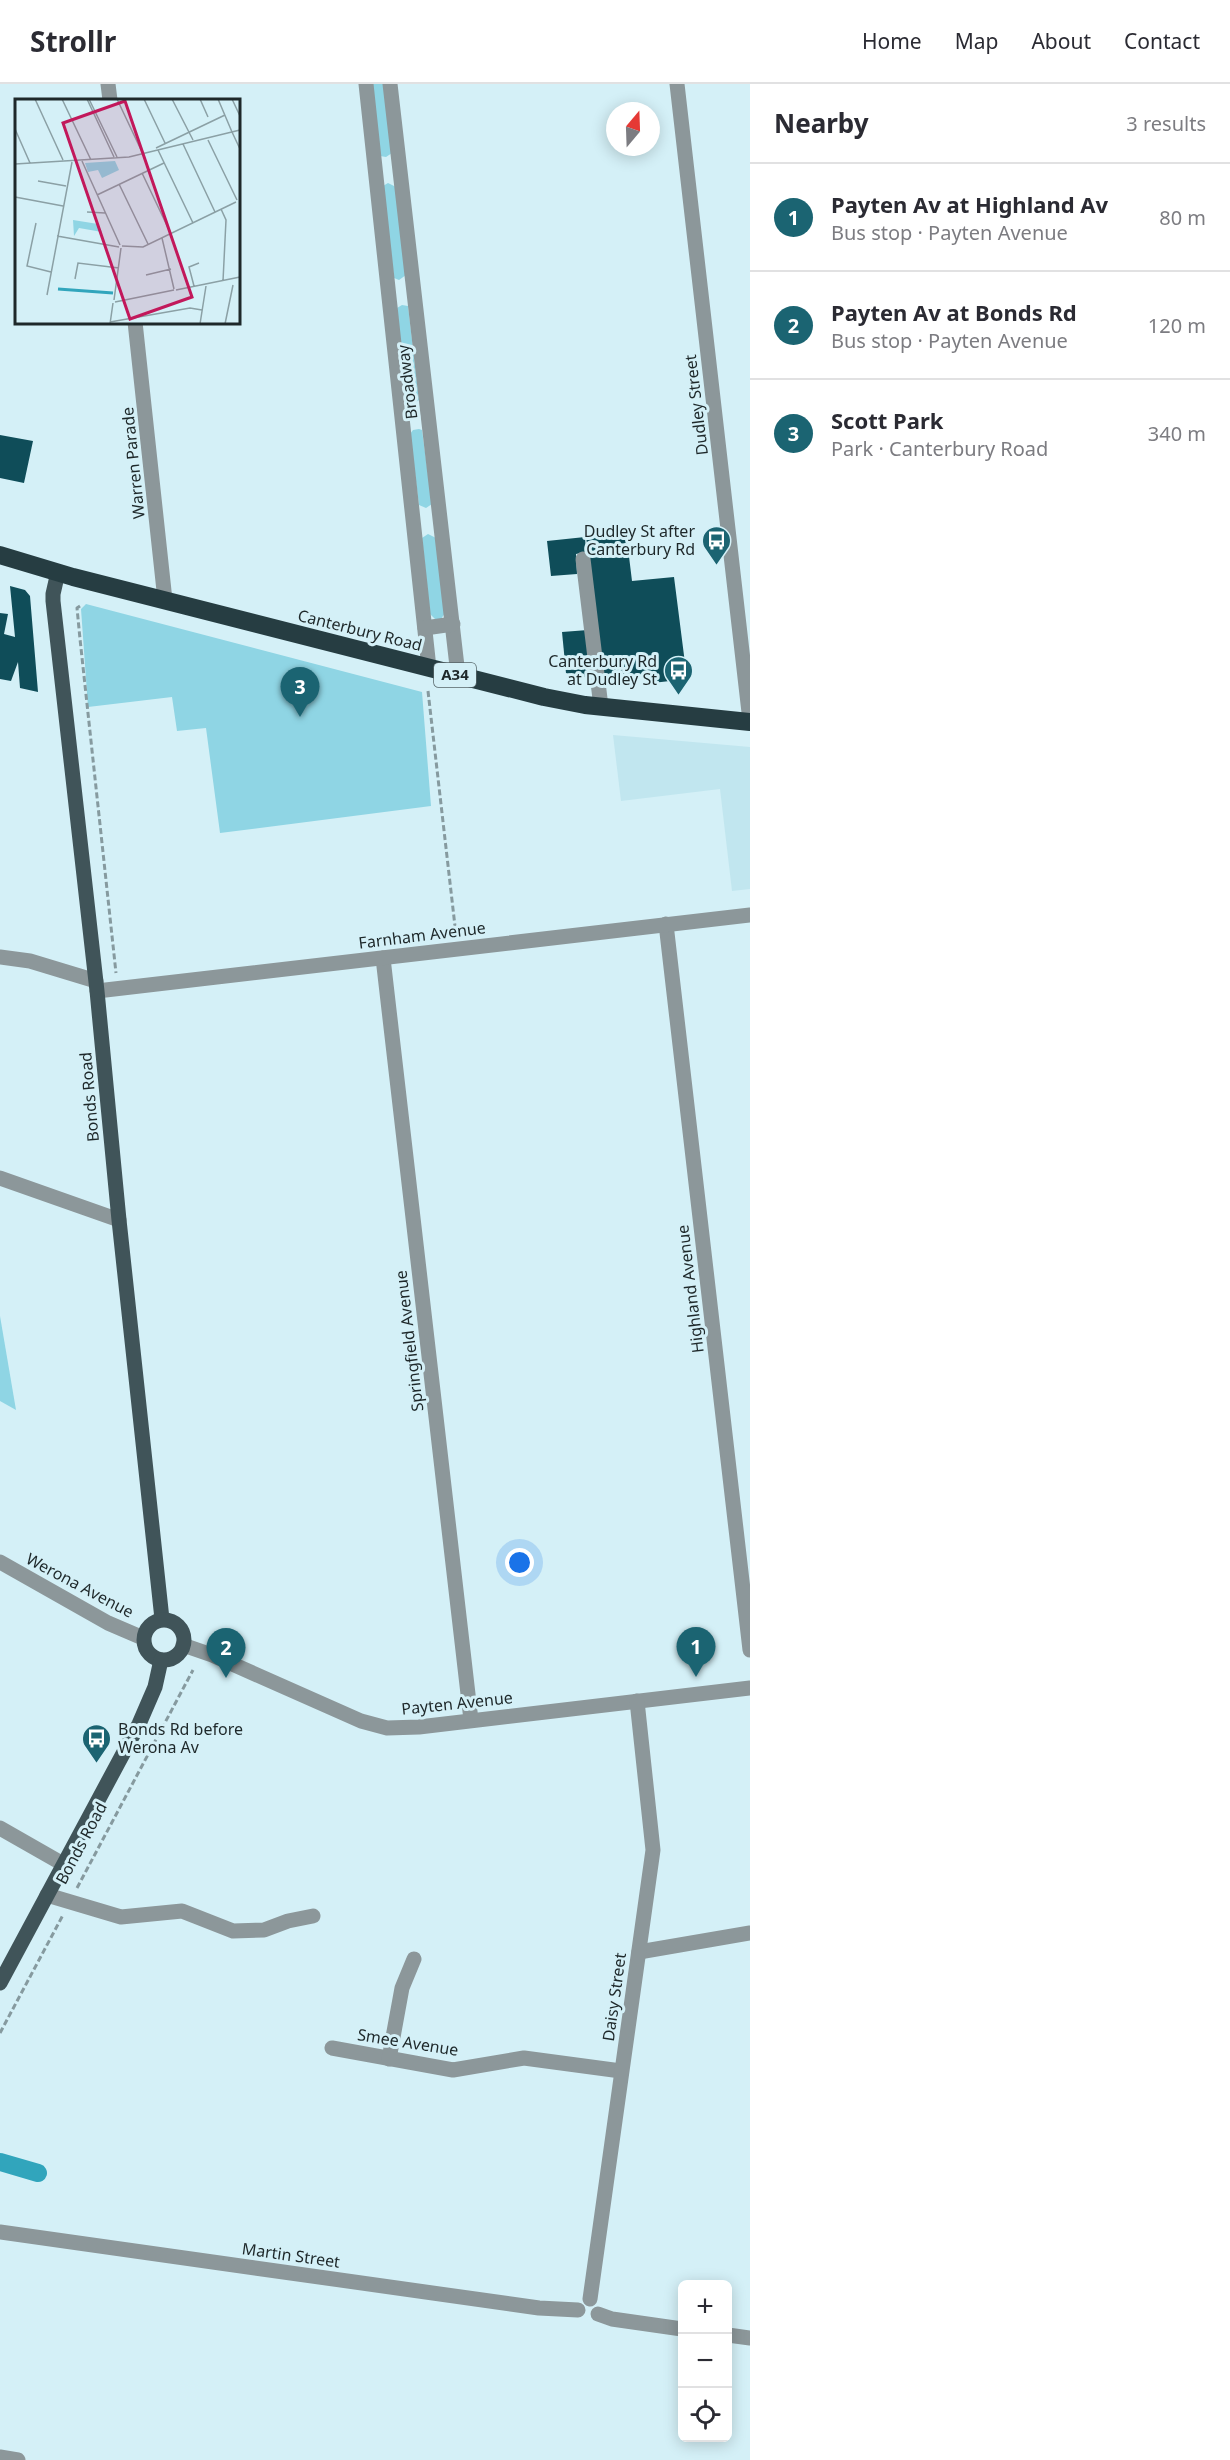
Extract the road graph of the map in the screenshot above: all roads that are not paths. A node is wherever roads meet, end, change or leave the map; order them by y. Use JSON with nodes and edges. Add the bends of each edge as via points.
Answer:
{"nodes":[{"id":1,"x":108,"y":84,"type":"edge"},
{"id":2,"x":366,"y":84,"type":"edge"},
{"id":3,"x":390,"y":84,"type":"edge"},
{"id":4,"x":677,"y":84,"type":"edge"},
{"id":5,"x":110,"y":99,"type":"edge"},
{"id":6,"x":400,"y":168,"type":"junction"},
{"id":7,"x":375,"y":170,"type":"junction"},
{"id":8,"x":414,"y":291,"type":"junction"},
{"id":9,"x":388,"y":293,"type":"junction"},
{"id":10,"x":135,"y":324,"type":"edge"},
{"id":11,"x":429,"y":416,"type":"junction"},
{"id":12,"x":402,"y":419,"type":"junction"},
{"id":13,"x":440,"y":520,"type":"junction"},
{"id":14,"x":414,"y":522,"type":"junction"},
{"id":15,"x":0,"y":555,"type":"edge"},
{"id":16,"x":583,"y":558,"type":"dead end"},
{"id":17,"x":58,"y":572,"type":"junction"},
{"id":18,"x":165,"y":600,"type":"junction"},
{"id":19,"x":453,"y":624,"type":"junction"},
{"id":20,"x":425,"y":628,"type":"junction"},
{"id":21,"x":429,"y":668,"type":"junction"},
{"id":22,"x":458,"y":675,"type":"junction"},
{"id":23,"x":601,"y":707,"type":"junction"},
{"id":24,"x":750,"y":721,"type":"edge"},
{"id":25,"x":750,"y":915,"type":"edge"},
{"id":26,"x":666,"y":924,"type":"junction"},
{"id":27,"x":0,"y":957,"type":"edge"},
{"id":28,"x":383,"y":958,"type":"junction"},
{"id":29,"x":97,"y":986,"type":"junction"},
{"id":30,"x":0,"y":1178,"type":"edge"},
{"id":31,"x":119,"y":1220,"type":"junction"},
{"id":32,"x":0,"y":1562,"type":"edge"},
{"id":33,"x":162,"y":1619,"type":"junction"},
{"id":34,"x":143,"y":1638,"type":"junction"},
{"id":35,"x":183,"y":1645,"type":"junction"},
{"id":36,"x":750,"y":1650,"type":"edge"},
{"id":37,"x":161,"y":1660,"type":"junction"},
{"id":38,"x":750,"y":1688,"type":"edge"},
{"id":39,"x":637,"y":1701,"type":"junction"},
{"id":40,"x":471,"y":1720,"type":"junction"},
{"id":41,"x":0,"y":1828,"type":"edge"},
{"id":42,"x":63,"y":1864,"type":"junction"},
{"id":43,"x":46,"y":1895,"type":"junction"},
{"id":44,"x":313,"y":1916,"type":"dead end"},
{"id":45,"x":750,"y":1933,"type":"edge"},
{"id":46,"x":639,"y":1952,"type":"junction"},
{"id":47,"x":414,"y":1959,"type":"dead end"},
{"id":48,"x":0,"y":1983,"type":"edge"},
{"id":49,"x":332,"y":2048,"type":"dead end"},
{"id":50,"x":389,"y":2059,"type":"junction"},
{"id":51,"x":621,"y":2071,"type":"junction"},
{"id":52,"x":0,"y":2232,"type":"edge"},
{"id":53,"x":590,"y":2299,"type":"junction"},
{"id":54,"x":578,"y":2310,"type":"junction"},
{"id":55,"x":598,"y":2314,"type":"junction"},
{"id":56,"x":678,"y":2328,"type":"edge"},
{"id":57,"x":732,"y":2336,"type":"edge"},
{"id":58,"x":750,"y":2338,"type":"edge"},
{"id":59,"x":0,"y":2457,"type":"edge"},
{"id":60,"x":18,"y":2460,"type":"edge"}],
"edges":[{"from":1,"to":5,"type":"street"},
{"from":2,"to":7,"type":"street","name":"Broadway"},
{"from":3,"to":6,"type":"street","name":"Broadway"},
{"from":4,"to":24,"type":"street","name":"Dudley Street"},
{"from":6,"to":7,"type":"street"},
{"from":6,"to":8,"type":"street","name":"Broadway"},
{"from":7,"to":9,"type":"street","name":"Broadway"},
{"from":8,"to":9,"type":"street"},
{"from":8,"to":11,"type":"street","name":"Broadway"},
{"from":9,"to":12,"type":"street","name":"Broadway"},
{"from":10,"to":18,"type":"street","name":"Warren Parade"},
{"from":11,"to":12,"type":"street"},
{"from":11,"to":13,"type":"street","name":"Broadway"},
{"from":12,"to":14,"type":"street","name":"Broadway"},
{"from":13,"to":14,"type":"street"},
{"from":13,"to":19,"type":"street","name":"Broadway"},
{"from":14,"to":20,"type":"street","name":"Broadway"},
{"from":15,"to":17,"type":"highway","name":"Canterbury Road","number":"A34"},
{"from":16,"to":23,"type":"street"},
{"from":17,"to":18,"type":"highway","name":"Canterbury Road","number":"A34"},
{"from":17,"to":29,"type":"main road","name":"Bonds Road","via":[[53,601]]},
{"from":18,"to":21,"type":"highway","name":"Canterbury Road","number":"A34"},
{"from":19,"to":20,"type":"street"},
{"from":19,"to":22,"type":"street","name":"Broadway"},
{"from":20,"to":21,"type":"street","name":"Broadway"},
{"from":21,"to":22,"type":"highway","name":"Canterbury Road","number":"A34"},
{"from":22,"to":23,"type":"highway","name":"Canterbury Road","number":"A34","via":[[544,698]]},
{"from":23,"to":24,"type":"highway","name":"Canterbury Road","number":"A34"},
{"from":25,"to":26,"type":"street","name":"Farnham Avenue"},
{"from":26,"to":28,"type":"street","name":"Farnham Avenue"},
{"from":26,"to":36,"type":"street","name":"Highland Avenue"},
{"from":27,"to":29,"type":"street","via":[[30,961]]},
{"from":28,"to":29,"type":"street","name":"Farnham Avenue","via":[[118,989]]},
{"from":28,"to":40,"type":"street","name":"Springfield Avenue"},
{"from":29,"to":31,"type":"main road","name":"Bonds Road"},
{"from":30,"to":31,"type":"street"},
{"from":31,"to":33,"type":"main road","name":"Bonds Road"},
{"from":32,"to":34,"type":"street","name":"Werona Avenue","via":[[108,1623]]},
{"from":33,"to":34,"type":"main road","via":[[147,1627]]},
{"from":33,"to":35,"type":"main road","via":[[179,1627]]},
{"from":34,"to":37,"type":"main road","via":[[150,1655]]},
{"from":35,"to":37,"type":"main road","via":[[173,1658]]},
{"from":35,"to":40,"type":"street","name":"Payten Avenue","via":[[372,1724],[400,1728]]},
{"from":37,"to":42,"type":"main road","name":"Bonds Road","via":[[155,1687],[139,1724]]},
{"from":38,"to":39,"type":"street","name":"Payten Avenue"},
{"from":39,"to":40,"type":"street","name":"Payten Avenue"},
{"from":39,"to":46,"type":"street","name":"Daisy Street","via":[[653,1850]]},
{"from":41,"to":42,"type":"street"},
{"from":42,"to":43,"type":"main road","name":"Bonds Road"},
{"from":43,"to":44,"type":"street","via":[[121,1917],[182,1911],[234,1931],[264,1930]]},
{"from":43,"to":48,"type":"main road","name":"Bonds Road"},
{"from":45,"to":46,"type":"street"},
{"from":46,"to":51,"type":"street","name":"Daisy Street"},
{"from":47,"to":50,"type":"street","via":[[402,1988]]},
{"from":49,"to":50,"type":"street","name":"Smee Avenue"},
{"from":50,"to":51,"type":"street","name":"Smee Avenue","via":[[453,2070],[524,2058]]},
{"from":51,"to":53,"type":"street","name":"Daisy Street"},
{"from":52,"to":54,"type":"street","name":"Martin Street","via":[[539,2308]]},
{"from":53,"to":54,"type":"street","via":[[581,2302]]},
{"from":53,"to":55,"type":"street","via":[[598,2304]]},
{"from":54,"to":55,"type":"street","name":"Martin Street","via":[[587,2320]]},
{"from":55,"to":56,"type":"street","name":"Martin Street"},
{"from":57,"to":58,"type":"street"},
{"from":59,"to":60,"type":"street"}]}
